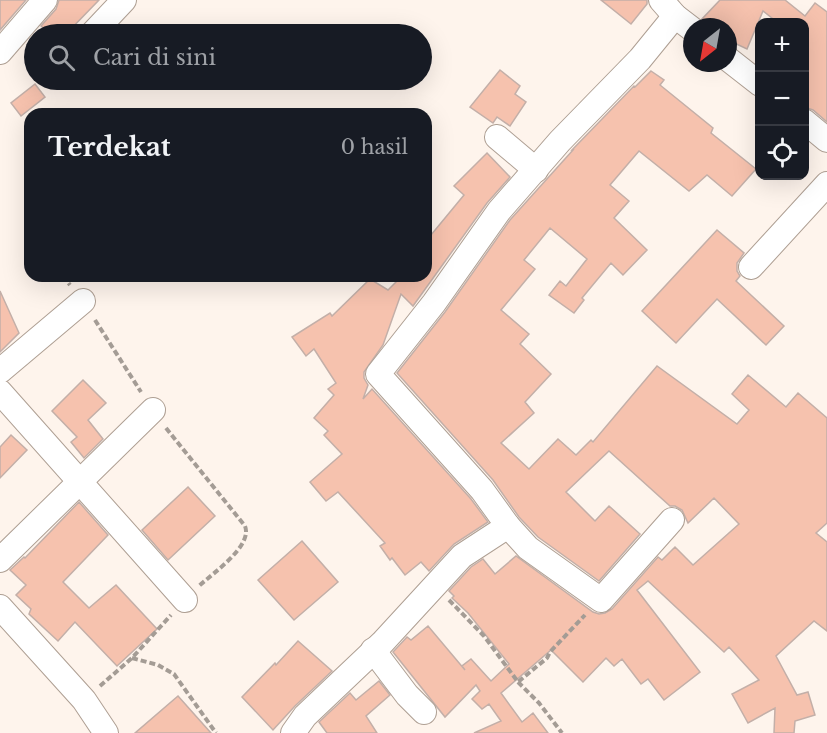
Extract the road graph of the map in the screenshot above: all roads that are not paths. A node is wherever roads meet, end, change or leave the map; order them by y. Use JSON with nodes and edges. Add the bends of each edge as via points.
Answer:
{"nodes":[{"id":1,"x":45,"y":0,"type":"edge"},
{"id":2,"x":124,"y":0,"type":"edge"},
{"id":3,"x":676,"y":15,"type":"edge"},
{"id":4,"x":24,"y":24,"type":"edge"},
{"id":5,"x":24,"y":24,"type":"edge"},
{"id":6,"x":101,"y":24,"type":"edge"},
{"id":7,"x":0,"y":52,"type":"edge"},
{"id":8,"x":737,"y":66,"type":"edge"},
{"id":9,"x":755,"y":81,"type":"edge"},
{"id":10,"x":809,"y":125,"type":"edge"},
{"id":11,"x":496,"y":137,"type":"dead end"},
{"id":12,"x":827,"y":140,"type":"edge"},
{"id":13,"x":536,"y":170,"type":"junction"},
{"id":14,"x":827,"y":184,"type":"edge"},
{"id":15,"x":751,"y":267,"type":"dead end"},
{"id":16,"x":83,"y":301,"type":"road end"},
{"id":17,"x":0,"y":371,"type":"edge"},
{"id":18,"x":0,"y":392,"type":"edge"},
{"id":19,"x":153,"y":410,"type":"road end"},
{"id":20,"x":79,"y":482,"type":"junction"},
{"id":21,"x":672,"y":520,"type":"dead end"},
{"id":22,"x":508,"y":526,"type":"junction"},
{"id":23,"x":0,"y":560,"type":"edge"},
{"id":24,"x":185,"y":600,"type":"road end"},
{"id":25,"x":0,"y":607,"type":"edge"},
{"id":26,"x":373,"y":650,"type":"junction"},
{"id":27,"x":424,"y":712,"type":"dead end"},
{"id":28,"x":105,"y":733,"type":"edge"},
{"id":29,"x":293,"y":733,"type":"edge"}],
"edges":[{"from":1,"to":5,"type":"street"},
{"from":2,"to":6,"type":"street"},
{"from":3,"to":13,"type":"street"},
{"from":4,"to":7,"type":"street"},
{"from":8,"to":9,"type":"street"},
{"from":10,"to":12,"type":"street"},
{"from":11,"to":13,"type":"street"},
{"from":13,"to":22,"type":"street","via":[[499,212],[378,374],[482,490]]},
{"from":14,"to":15,"type":"street"},
{"from":16,"to":17,"type":"street"},
{"from":18,"to":20,"type":"street"},
{"from":19,"to":20,"type":"street"},
{"from":20,"to":23,"type":"street"},
{"from":20,"to":24,"type":"street"},
{"from":21,"to":22,"type":"street","via":[[601,600],[528,548]]},
{"from":22,"to":26,"type":"street","via":[[462,556]]},
{"from":25,"to":28,"type":"street","via":[[84,700]]},
{"from":26,"to":27,"type":"street"},
{"from":26,"to":29,"type":"street","via":[[305,716]]}]}
